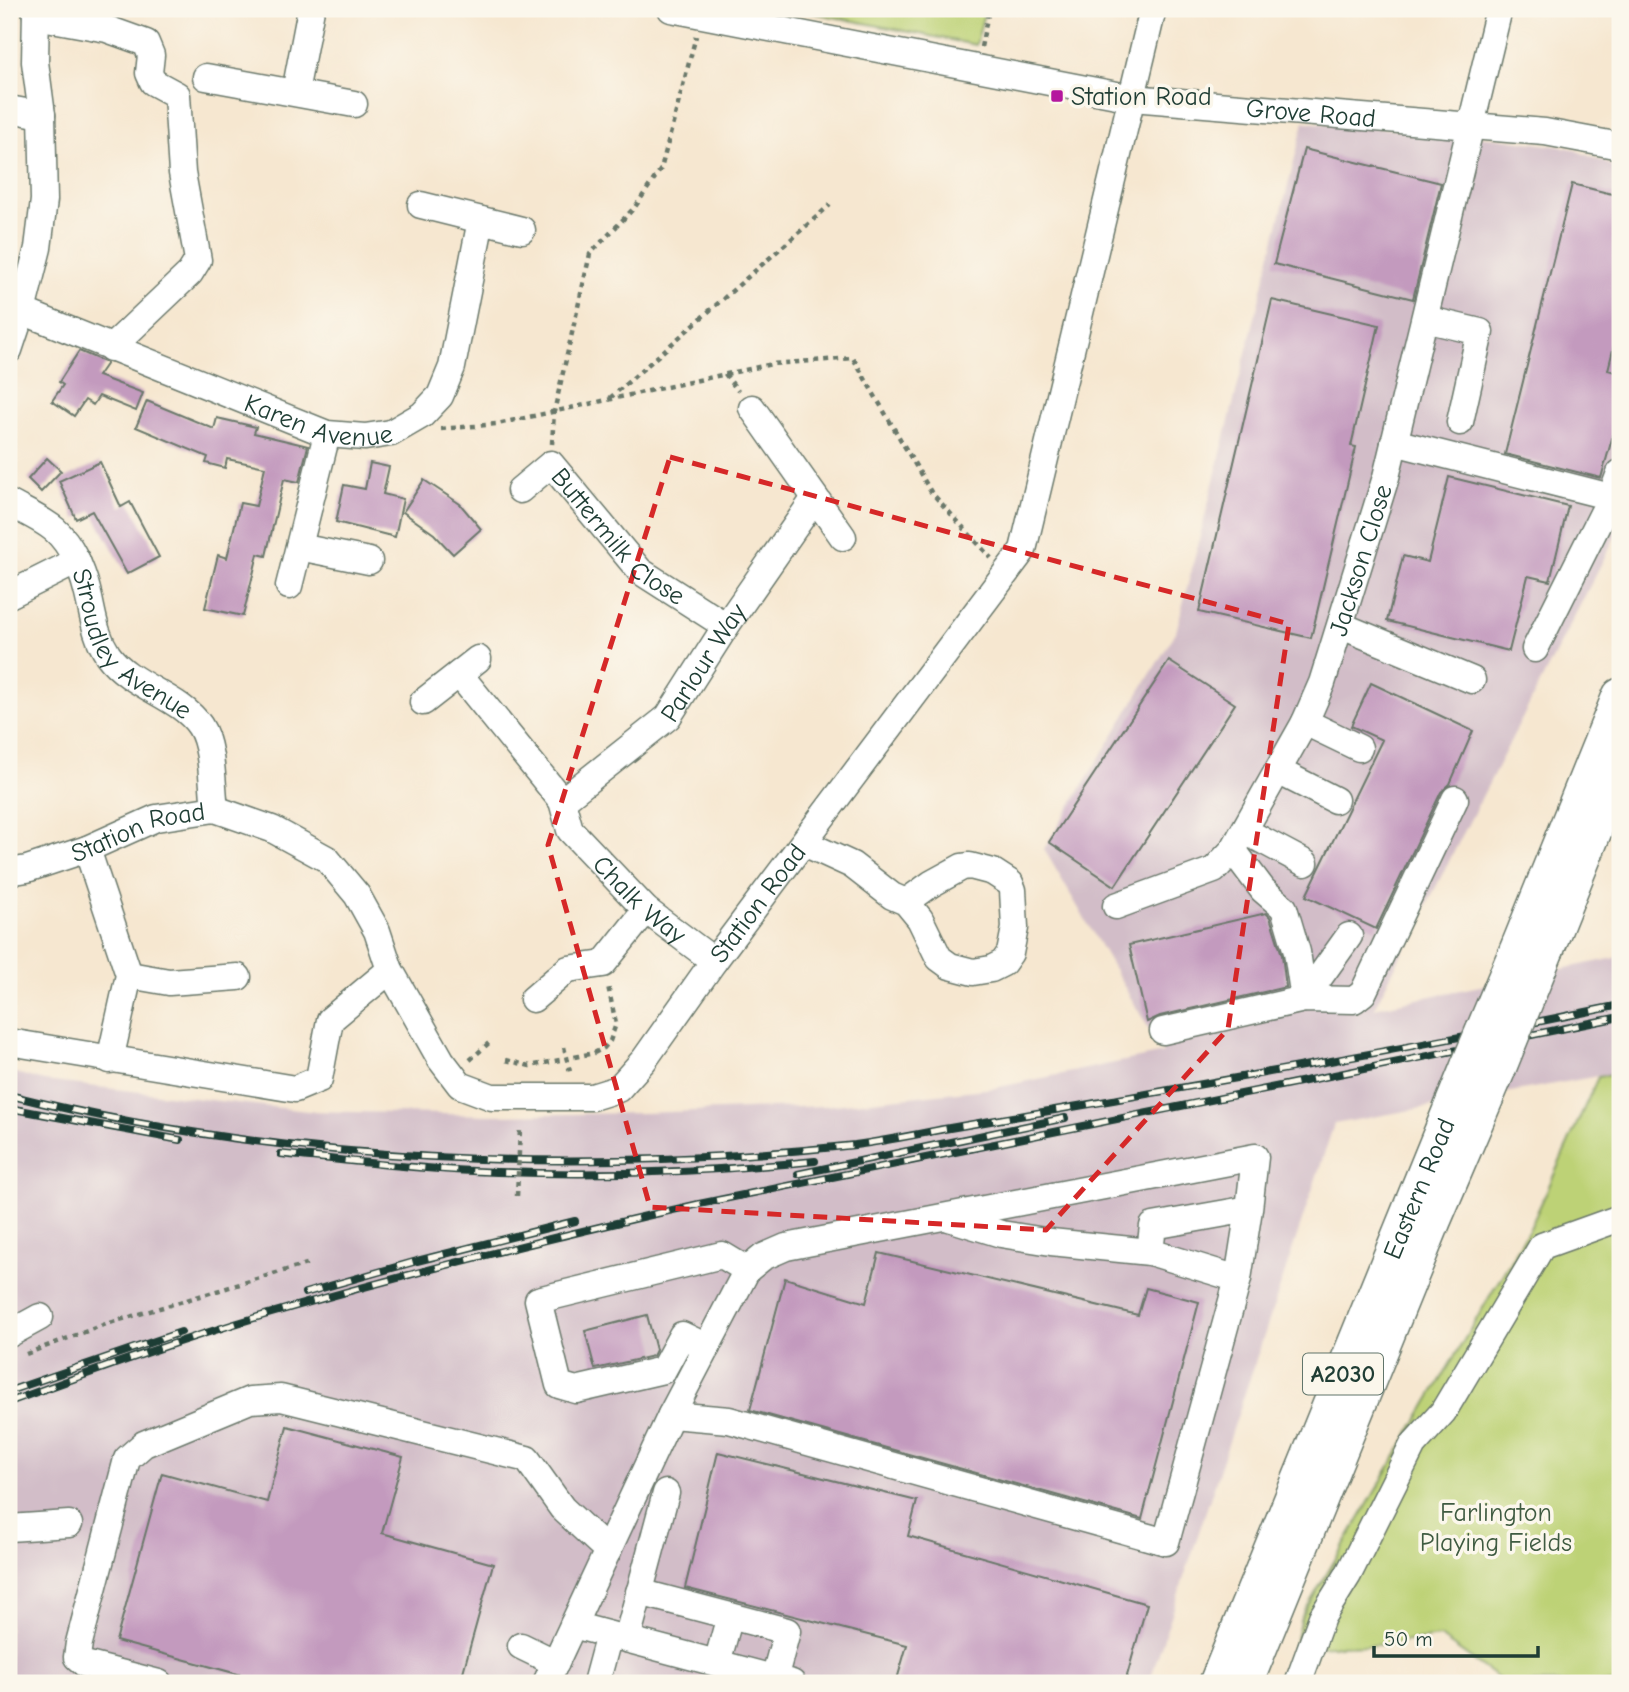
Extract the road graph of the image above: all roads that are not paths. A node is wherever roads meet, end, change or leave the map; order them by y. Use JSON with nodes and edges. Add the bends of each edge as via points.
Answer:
{"nodes":[{"id":1,"x":311,"y":9,"type":"edge"},
{"id":2,"x":671,"y":9,"type":"edge"},
{"id":3,"x":1153,"y":9,"type":"edge"},
{"id":4,"x":1499,"y":9,"type":"edge"},
{"id":5,"x":36,"y":12,"type":"edge"},
{"id":6,"x":206,"y":77,"type":"dead end"},
{"id":7,"x":295,"y":92,"type":"junction"},
{"id":8,"x":1132,"y":98,"type":"junction"},
{"id":9,"x":354,"y":104,"type":"dead end"},
{"id":10,"x":9,"y":109,"type":"edge"},
{"id":11,"x":42,"y":115,"type":"junction"},
{"id":12,"x":1471,"y":126,"type":"junction"},
{"id":13,"x":1620,"y":146,"type":"edge"},
{"id":14,"x":421,"y":205,"type":"dead end"},
{"id":15,"x":481,"y":220,"type":"junction"},
{"id":16,"x":522,"y":230,"type":"dead end"},
{"id":17,"x":22,"y":311,"type":"junction"},
{"id":18,"x":1425,"y":319,"type":"junction"},
{"id":19,"x":111,"y":348,"type":"junction"},
{"id":20,"x":9,"y":350,"type":"edge"},
{"id":21,"x":752,"y":408,"type":"dead end"},
{"id":22,"x":1460,"y":422,"type":"dead end"},
{"id":23,"x":327,"y":434,"type":"junction"},
{"id":24,"x":1394,"y":442,"type":"junction"},
{"id":25,"x":1620,"y":472,"type":"edge"},
{"id":26,"x":520,"y":490,"type":"dead end"},
{"id":27,"x":1611,"y":497,"type":"junction"},
{"id":28,"x":815,"y":498,"type":"junction"},
{"id":29,"x":9,"y":503,"type":"edge"},
{"id":30,"x":843,"y":537,"type":"dead end"},
{"id":31,"x":299,"y":547,"type":"junction"},
{"id":32,"x":77,"y":561,"type":"junction"},
{"id":33,"x":369,"y":561,"type":"dead end"},
{"id":34,"x":289,"y":586,"type":"dead end"},
{"id":35,"x":9,"y":595,"type":"edge"},
{"id":36,"x":726,"y":626,"type":"junction"},
{"id":37,"x":1342,"y":626,"type":"junction"},
{"id":38,"x":1535,"y":649,"type":"dead end"},
{"id":39,"x":1472,"y":680,"type":"dead end"},
{"id":40,"x":1620,"y":696,"type":"edge"},
{"id":41,"x":424,"y":702,"type":"dead end"},
{"id":42,"x":1305,"y":722,"type":"junction"},
{"id":43,"x":1359,"y":748,"type":"dead end"},
{"id":44,"x":1620,"y":766,"type":"edge"},
{"id":45,"x":1278,"y":771,"type":"junction"},
{"id":46,"x":1455,"y":799,"type":"dead end"},
{"id":47,"x":1335,"y":800,"type":"dead end"},
{"id":48,"x":562,"y":801,"type":"junction"},
{"id":49,"x":215,"y":809,"type":"junction"},
{"id":50,"x":1239,"y":841,"type":"junction"},
{"id":51,"x":804,"y":843,"type":"junction"},
{"id":52,"x":87,"y":849,"type":"junction"},
{"id":53,"x":1305,"y":863,"type":"dead end"},
{"id":54,"x":9,"y":872,"type":"edge"},
{"id":55,"x":906,"y":902,"type":"junction"},
{"id":56,"x":1116,"y":906,"type":"dead end"},
{"id":57,"x":646,"y":910,"type":"junction"},
{"id":58,"x":1349,"y":936,"type":"dead end"},
{"id":59,"x":1533,"y":948,"type":"junction"},
{"id":60,"x":714,"y":961,"type":"junction"},
{"id":61,"x":390,"y":971,"type":"junction"},
{"id":62,"x":129,"y":975,"type":"junction"},
{"id":63,"x":238,"y":977,"type":"dead end"},
{"id":64,"x":533,"y":999,"type":"dead end"},
{"id":65,"x":1304,"y":999,"type":"junction"},
{"id":66,"x":1163,"y":1031,"type":"dead end"},
{"id":67,"x":9,"y":1042,"type":"edge"},
{"id":68,"x":110,"y":1060,"type":"junction"},
{"id":69,"x":1484,"y":1067,"type":"junction"},
{"id":70,"x":1249,"y":1209,"type":"junction"},
{"id":71,"x":944,"y":1216,"type":"junction"},
{"id":72,"x":1620,"y":1218,"type":"edge"},
{"id":73,"x":1150,"y":1252,"type":"junction"},
{"id":74,"x":747,"y":1270,"type":"junction"},
{"id":75,"x":1238,"y":1279,"type":"junction"},
{"id":76,"x":40,"y":1317,"type":"dead end"},
{"id":77,"x":15,"y":1345,"type":"edge"},
{"id":78,"x":707,"y":1348,"type":"junction"},
{"id":79,"x":671,"y":1415,"type":"junction"},
{"id":80,"x":666,"y":1493,"type":"dead end"},
{"id":81,"x":69,"y":1524,"type":"dead end"},
{"id":82,"x":9,"y":1528,"type":"edge"},
{"id":83,"x":608,"y":1551,"type":"junction"},
{"id":84,"x":639,"y":1592,"type":"junction"},
{"id":85,"x":730,"y":1616,"type":"junction"},
{"id":86,"x":573,"y":1625,"type":"junction"},
{"id":87,"x":618,"y":1637,"type":"junction"},
{"id":88,"x":521,"y":1646,"type":"dead end"},
{"id":89,"x":718,"y":1663,"type":"junction"},
{"id":90,"x":551,"y":1673,"type":"edge"},
{"id":91,"x":783,"y":1681,"type":"edge"},
{"id":92,"x":159,"y":1683,"type":"edge"},
{"id":93,"x":596,"y":1683,"type":"edge"},
{"id":94,"x":1217,"y":1683,"type":"edge"},
{"id":95,"x":1245,"y":1683,"type":"edge"},
{"id":96,"x":1298,"y":1683,"type":"edge"}],
"edges":[{"from":1,"to":7,"type":"street"},
{"from":2,"to":8,"type":"street","name":"Grove Road"},
{"from":3,"to":8,"type":"street","name":"Station Road"},
{"from":4,"to":12,"type":"street","name":"Jackson Close"},
{"from":5,"to":11,"type":"street","via":[[35,62]]},
{"from":5,"to":19,"type":"street","via":[[146,43],[153,82],[177,94],[182,173],[198,260]]},
{"from":6,"to":7,"type":"street"},
{"from":7,"to":9,"type":"street"},
{"from":8,"to":12,"type":"street","name":"Grove Road"},
{"from":8,"to":51,"type":"street","name":"Station Road","via":[[1023,550]]},
{"from":10,"to":11,"type":"street"},
{"from":11,"to":17,"type":"street","via":[[44,200]]},
{"from":12,"to":13,"type":"street","name":"Grove Road","via":[[1545,132]]},
{"from":12,"to":18,"type":"street","name":"Jackson Close"},
{"from":14,"to":15,"type":"street"},
{"from":15,"to":16,"type":"street"},
{"from":15,"to":23,"type":"street","name":"Karen Avenue","via":[[452,367],[440,396],[422,415],[391,433],[365,437]]},
{"from":17,"to":19,"type":"street","name":"Karen Avenue"},
{"from":17,"to":20,"type":"street"},
{"from":18,"to":22,"type":"street","via":[[1480,332]]},
{"from":18,"to":24,"type":"street","name":"Jackson Close"},
{"from":19,"to":23,"type":"street","name":"Karen Avenue"},
{"from":21,"to":28,"type":"street"},
{"from":23,"to":31,"type":"street"},
{"from":24,"to":27,"type":"street"},
{"from":24,"to":37,"type":"street","name":"Jackson Close"},
{"from":25,"to":27,"type":"street"},
{"from":26,"to":36,"type":"street","name":"Buttermilk Close","via":[[551,464],[640,571]]},
{"from":27,"to":38,"type":"street"},
{"from":28,"to":30,"type":"street"},
{"from":28,"to":36,"type":"street","name":"Parlour Way"},
{"from":29,"to":32,"type":"street","name":"Stroudley Avenue","via":[[55,530]]},
{"from":31,"to":33,"type":"street"},
{"from":31,"to":34,"type":"street"},
{"from":32,"to":35,"type":"street"},
{"from":32,"to":49,"type":"street","name":"Stroudley Avenue","via":[[95,631],[109,656],[129,676],[200,726],[208,742]]},
{"from":36,"to":48,"type":"street","name":"Parlour Way","via":[[668,717]]},
{"from":37,"to":39,"type":"street"},
{"from":37,"to":42,"type":"street","name":"Jackson Close"},
{"from":40,"to":59,"type":"main road","name":"Eastern Road","number":"A2030"},
{"from":41,"to":48,"type":"street","via":[[468,666]]},
{"from":42,"to":43,"type":"street"},
{"from":42,"to":45,"type":"street","name":"Jackson Close"},
{"from":44,"to":59,"type":"main road","name":"Eastern Road","number":"A2030"},
{"from":45,"to":47,"type":"street"},
{"from":45,"to":50,"type":"street","name":"Jackson Close"},
{"from":46,"to":65,"type":"street","via":[[1363,993],[1354,1000]]},
{"from":48,"to":57,"type":"street","name":"Chalk Way","via":[[570,830]]},
{"from":49,"to":52,"type":"street","name":"Station Road","via":[[156,818]]},
{"from":49,"to":61,"type":"street","name":"Station Road","via":[[272,829],[327,859],[357,895],[377,931]]},
{"from":50,"to":53,"type":"street"},
{"from":50,"to":56,"type":"street","name":"Jackson Close","via":[[1214,870]]},
{"from":50,"to":65,"type":"street","via":[[1263,890],[1284,908]]},
{"from":51,"to":55,"type":"street","via":[[852,865]]},
{"from":51,"to":60,"type":"street","name":"Station Road"},
{"from":52,"to":54,"type":"street","name":"Station Road"},
{"from":52,"to":62,"type":"street"},
{"from":55,"to":55,"type":"street","via":[[962,867],[993,872],[1013,890],[1015,929],[1010,953],[991,970],[950,967],[939,958]]},
{"from":57,"to":60,"type":"street","name":"Chalk Way"},
{"from":57,"to":64,"type":"street","via":[[603,964],[568,969]]},
{"from":58,"to":65,"type":"street"},
{"from":59,"to":69,"type":"main road","name":"Eastern Road","number":"A2030","bridge":true},
{"from":60,"to":61,"type":"street","name":"Station Road","via":[[644,1060],[618,1088],[592,1097],[492,1097],[460,1085]]},
{"from":61,"to":68,"type":"street","via":[[330,1020],[319,1079],[295,1089]]},
{"from":62,"to":63,"type":"street","via":[[169,982]]},
{"from":62,"to":68,"type":"street"},
{"from":65,"to":66,"type":"street"},
{"from":67,"to":68,"type":"street"},
{"from":69,"to":94,"type":"main road","name":"Eastern Road","number":"A2030"},
{"from":69,"to":95,"type":"main road","name":"Eastern Road","number":"A2030","via":[[1417,1259]]},
{"from":70,"to":71,"type":"street","via":[[1255,1157]]},
{"from":70,"to":73,"type":"street","via":[[1153,1226]]},
{"from":70,"to":75,"type":"street"},
{"from":71,"to":73,"type":"street","via":[[1001,1234]]},
{"from":71,"to":74,"type":"street","via":[[786,1247]]},
{"from":72,"to":96,"type":"street","via":[[1542,1246],[1443,1412],[1413,1445],[1322,1617]]},
{"from":73,"to":75,"type":"street"},
{"from":74,"to":78,"type":"street"},
{"from":74,"to":78,"type":"street","via":[[722,1255],[538,1300],[559,1385],[576,1390],[663,1370],[682,1335]]},
{"from":75,"to":79,"type":"street","via":[[1166,1542],[729,1420]]},
{"from":76,"to":77,"type":"street"},
{"from":78,"to":79,"type":"street"},
{"from":79,"to":83,"type":"street"},
{"from":80,"to":84,"type":"street"},
{"from":81,"to":82,"type":"street"},
{"from":83,"to":86,"type":"street"},
{"from":83,"to":92,"type":"street","via":[[562,1508],[527,1459],[281,1398],[250,1400],[144,1444],[127,1458],[77,1657],[85,1664]]},
{"from":84,"to":85,"type":"street"},
{"from":84,"to":87,"type":"street"},
{"from":85,"to":89,"type":"street"},
{"from":85,"to":91,"type":"street","via":[[787,1631]]},
{"from":86,"to":87,"type":"street"},
{"from":86,"to":90,"type":"street"},
{"from":87,"to":89,"type":"street"},
{"from":87,"to":93,"type":"street"},
{"from":88,"to":90,"type":"street"},
{"from":89,"to":91,"type":"street"}]}
